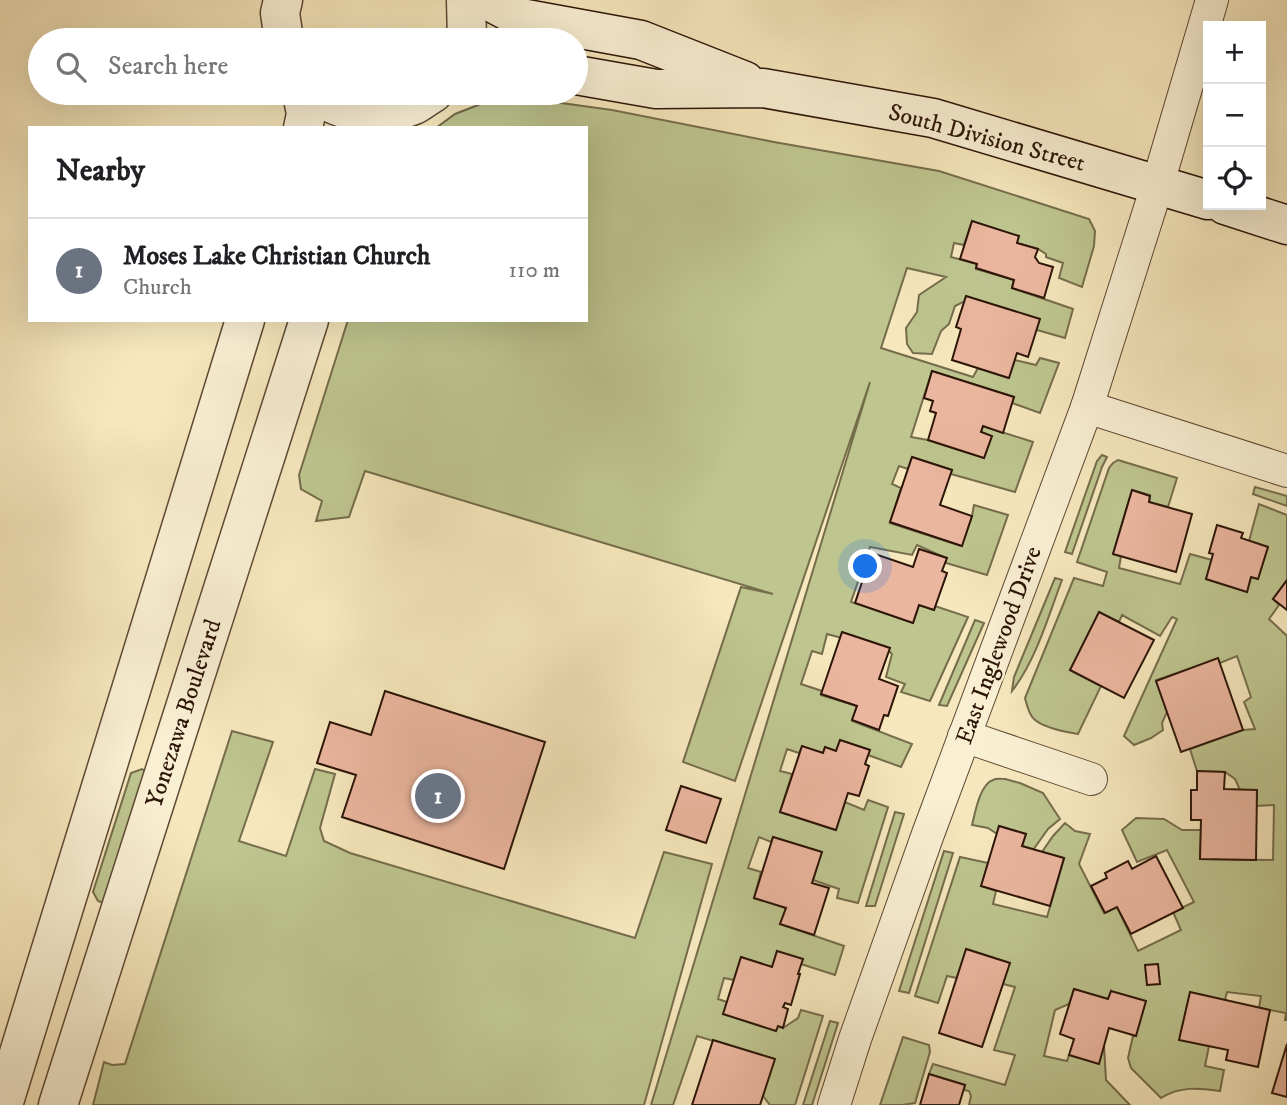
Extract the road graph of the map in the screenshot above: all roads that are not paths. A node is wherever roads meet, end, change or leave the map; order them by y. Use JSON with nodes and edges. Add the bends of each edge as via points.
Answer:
{"nodes":[{"id":1,"x":466,"y":0,"type":"edge"},
{"id":2,"x":487,"y":0,"type":"edge"},
{"id":3,"x":1212,"y":0,"type":"edge"},
{"id":4,"x":467,"y":28,"type":"edge"},
{"id":5,"x":576,"y":28,"type":"edge"},
{"id":6,"x":588,"y":30,"type":"edge"},
{"id":7,"x":588,"y":77,"type":"edge"},
{"id":8,"x":763,"y":88,"type":"junction"},
{"id":9,"x":304,"y":105,"type":"edge"},
{"id":10,"x":338,"y":105,"type":"edge"},
{"id":11,"x":411,"y":109,"type":"edge"},
{"id":12,"x":303,"y":126,"type":"edge"},
{"id":13,"x":1158,"y":183,"type":"junction"},
{"id":14,"x":1203,"y":198,"type":"edge"},
{"id":15,"x":1240,"y":210,"type":"edge"},
{"id":16,"x":1287,"y":225,"type":"edge"},
{"id":17,"x":244,"y":322,"type":"edge"},
{"id":18,"x":308,"y":322,"type":"edge"},
{"id":19,"x":1087,"y":407,"type":"junction"},
{"id":20,"x":1287,"y":471,"type":"edge"},
{"id":21,"x":964,"y":736,"type":"junction"},
{"id":22,"x":1091,"y":779,"type":"dead end"},
{"id":23,"x":3,"y":1105,"type":"edge"},
{"id":24,"x":58,"y":1105,"type":"edge"},
{"id":25,"x":834,"y":1105,"type":"edge"}],
"edges":[{"from":1,"to":4,"type":"street"},
{"from":2,"to":5,"type":"street","name":"South Division Street","via":[[521,18]]},
{"from":3,"to":13,"type":"street","name":"East Inglewood Drive"},
{"from":6,"to":8,"type":"street","name":"South Division Street","via":[[641,40]]},
{"from":7,"to":8,"type":"street","name":"South Division Street","via":[[656,89]]},
{"from":8,"to":13,"type":"street","name":"South Division Street","via":[[933,118]]},
{"from":9,"to":12,"type":"street"},
{"from":10,"to":11,"type":"street","via":[[381,113]]},
{"from":13,"to":14,"type":"street","name":"South Division Street"},
{"from":13,"to":19,"type":"street","name":"East Inglewood Drive"},
{"from":15,"to":16,"type":"street"},
{"from":17,"to":23,"type":"street"},
{"from":18,"to":24,"type":"street","name":"Yonezawa Boulevard"},
{"from":19,"to":20,"type":"street"},
{"from":19,"to":21,"type":"street","name":"East Inglewood Drive"},
{"from":21,"to":22,"type":"street"},
{"from":21,"to":25,"type":"street","name":"East Inglewood Drive"}]}
